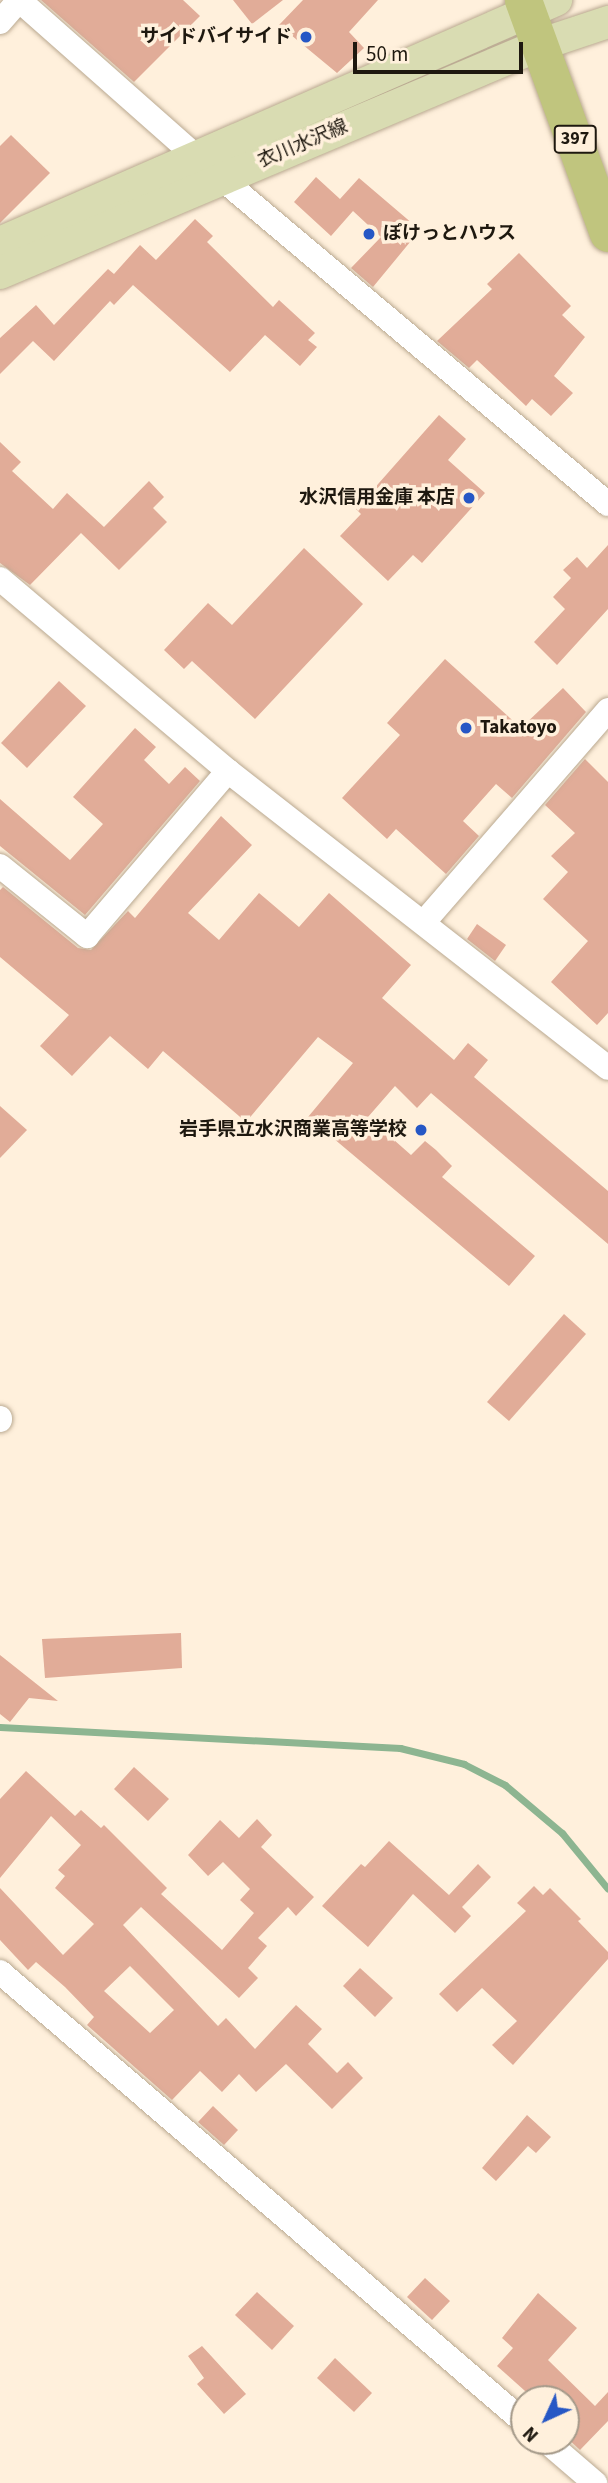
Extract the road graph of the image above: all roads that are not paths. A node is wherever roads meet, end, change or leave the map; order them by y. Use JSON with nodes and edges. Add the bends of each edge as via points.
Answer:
{"nodes":[{"id":1,"x":19,"y":0,"type":"edge"},
{"id":2,"x":535,"y":3,"type":"edge"},
{"id":3,"x":0,"y":22,"type":"edge"},
{"id":4,"x":608,"y":22,"type":"edge"},
{"id":5,"x":542,"y":44,"type":"junction"},
{"id":6,"x":194,"y":155,"type":"junction"},
{"id":7,"x":221,"y":178,"type":"junction"},
{"id":8,"x":608,"y":233,"type":"edge"},
{"id":9,"x":0,"y":243,"type":"edge"},
{"id":10,"x":0,"y":273,"type":"edge"},
{"id":11,"x":608,"y":504,"type":"edge"},
{"id":12,"x":0,"y":579,"type":"edge"},
{"id":13,"x":608,"y":710,"type":"edge"},
{"id":14,"x":228,"y":771,"type":"junction"},
{"id":15,"x":0,"y":866,"type":"edge"},
{"id":16,"x":424,"y":922,"type":"junction"},
{"id":17,"x":608,"y":1068,"type":"edge"},
{"id":18,"x":0,"y":1972,"type":"edge"},
{"id":19,"x":510,"y":2410,"type":"edge"},
{"id":20,"x":562,"y":2455,"type":"edge"},
{"id":21,"x":595,"y":2483,"type":"edge"}],
"edges":[{"from":1,"to":3,"type":"street"},
{"from":1,"to":6,"type":"street"},
{"from":2,"to":5,"type":"highway","number":"397"},
{"from":2,"to":6,"type":"main road","name":"衣川水沢線"},
{"from":4,"to":5,"type":"main road","name":"衣川水沢線"},
{"from":5,"to":7,"type":"main road","name":"衣川水沢線"},
{"from":5,"to":8,"type":"highway","number":"397"},
{"from":6,"to":9,"type":"main road","name":"衣川水沢線"},
{"from":7,"to":10,"type":"main road","name":"衣川水沢線"},
{"from":7,"to":11,"type":"street"},
{"from":12,"to":14,"type":"street"},
{"from":13,"to":16,"type":"street"},
{"from":14,"to":15,"type":"street","via":[[87,936]]},
{"from":14,"to":16,"type":"street"},
{"from":16,"to":17,"type":"street"},
{"from":18,"to":19,"type":"street"},
{"from":20,"to":21,"type":"street"}]}
